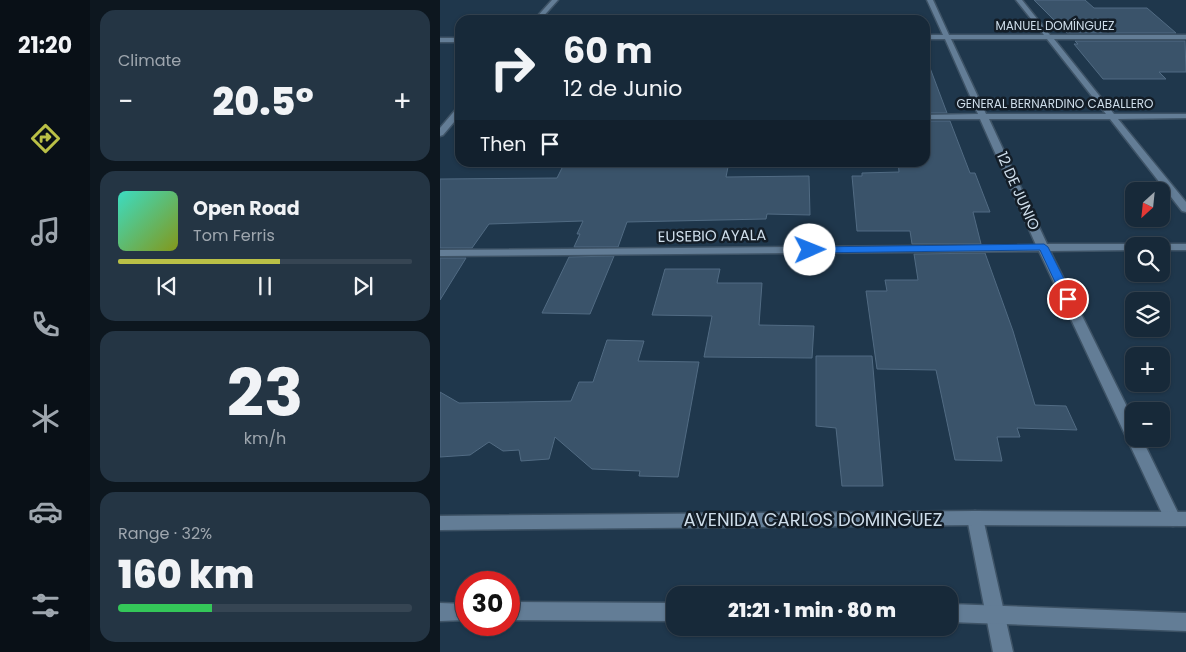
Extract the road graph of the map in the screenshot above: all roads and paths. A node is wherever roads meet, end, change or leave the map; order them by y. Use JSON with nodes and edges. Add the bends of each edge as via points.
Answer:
{"nodes":[{"id":1,"x":555,"y":0,"type":"edge"},
{"id":2,"x":930,"y":0,"type":"edge"},
{"id":3,"x":1019,"y":0,"type":"edge"},
{"id":4,"x":542,"y":15,"type":"edge"},
{"id":5,"x":930,"y":37,"type":"edge"},
{"id":6,"x":947,"y":37,"type":"junction"},
{"id":7,"x":1049,"y":37,"type":"junction"},
{"id":8,"x":1186,"y":37,"type":"edge"},
{"id":9,"x":440,"y":40,"type":"edge"},
{"id":10,"x":455,"y":40,"type":"edge"},
{"id":11,"x":985,"y":116,"type":"junction"},
{"id":12,"x":1112,"y":116,"type":"junction"},
{"id":13,"x":1186,"y":116,"type":"edge"},
{"id":14,"x":930,"y":117,"type":"edge"},
{"id":15,"x":440,"y":118,"type":"edge"},
{"id":16,"x":455,"y":118,"type":"edge"},
{"id":17,"x":455,"y":119,"type":"edge"},
{"id":18,"x":440,"y":133,"type":"edge"},
{"id":19,"x":1186,"y":209,"type":"edge"},
{"id":20,"x":1044,"y":247,"type":"junction"},
{"id":21,"x":1125,"y":247,"type":"edge"},
{"id":22,"x":1170,"y":247,"type":"edge"},
{"id":23,"x":1186,"y":247,"type":"edge"},
{"id":24,"x":440,"y":254,"type":"edge"},
{"id":25,"x":1125,"y":419,"type":"edge"},
{"id":26,"x":1139,"y":447,"type":"edge"},
{"id":27,"x":975,"y":518,"type":"junction"},
{"id":28,"x":1180,"y":519,"type":"edge"},
{"id":29,"x":440,"y":523,"type":"edge"},
{"id":30,"x":520,"y":611,"type":"edge"},
{"id":31,"x":440,"y":612,"type":"edge"},
{"id":32,"x":455,"y":612,"type":"edge"},
{"id":33,"x":666,"y":612,"type":"edge"},
{"id":34,"x":958,"y":613,"type":"edge"},
{"id":35,"x":995,"y":613,"type":"junction"},
{"id":36,"x":1186,"y":622,"type":"edge"},
{"id":37,"x":1003,"y":652,"type":"edge"}],
"edges":[{"from":1,"to":4,"type":"street"},
{"from":2,"to":6,"type":"street","name":"12 DE JUNIO"},
{"from":3,"to":7,"type":"street"},
{"from":5,"to":6,"type":"street","name":"MANUEL DOMÍNGUEZ"},
{"from":6,"to":7,"type":"street","name":"MANUEL DOMÍNGUEZ"},
{"from":6,"to":11,"type":"street","name":"12 DE JUNIO"},
{"from":7,"to":8,"type":"street","name":"MANUEL DOMÍNGUEZ"},
{"from":7,"to":12,"type":"street"},
{"from":9,"to":10,"type":"street"},
{"from":11,"to":12,"type":"street","name":"GENERAL BERNARDINO CABALLERO"},
{"from":11,"to":14,"type":"street","name":"GENERAL BERNARDINO CABALLERO"},
{"from":11,"to":20,"type":"street","name":"12 DE JUNIO"},
{"from":12,"to":13,"type":"street","name":"GENERAL BERNARDINO CABALLERO"},
{"from":12,"to":19,"type":"street"},
{"from":15,"to":16,"type":"street"},
{"from":17,"to":18,"type":"street"},
{"from":20,"to":21,"type":"street","name":"EUSEBIO AYALA"},
{"from":20,"to":24,"type":"street","name":"EUSEBIO AYALA"},
{"from":20,"to":25,"type":"street","name":"12 DE JUNIO"},
{"from":22,"to":23,"type":"street"},
{"from":26,"to":28,"type":"street","name":"12 DE JUNIO"},
{"from":27,"to":28,"type":"street","name":"AVENIDA CARLOS DOMINGUEZ"},
{"from":27,"to":29,"type":"street","name":"AVENIDA CARLOS DOMINGUEZ"},
{"from":27,"to":35,"type":"street"},
{"from":30,"to":33,"type":"street"},
{"from":31,"to":32,"type":"street"},
{"from":34,"to":35,"type":"street"},
{"from":35,"to":36,"type":"street"},
{"from":35,"to":37,"type":"street"}]}
